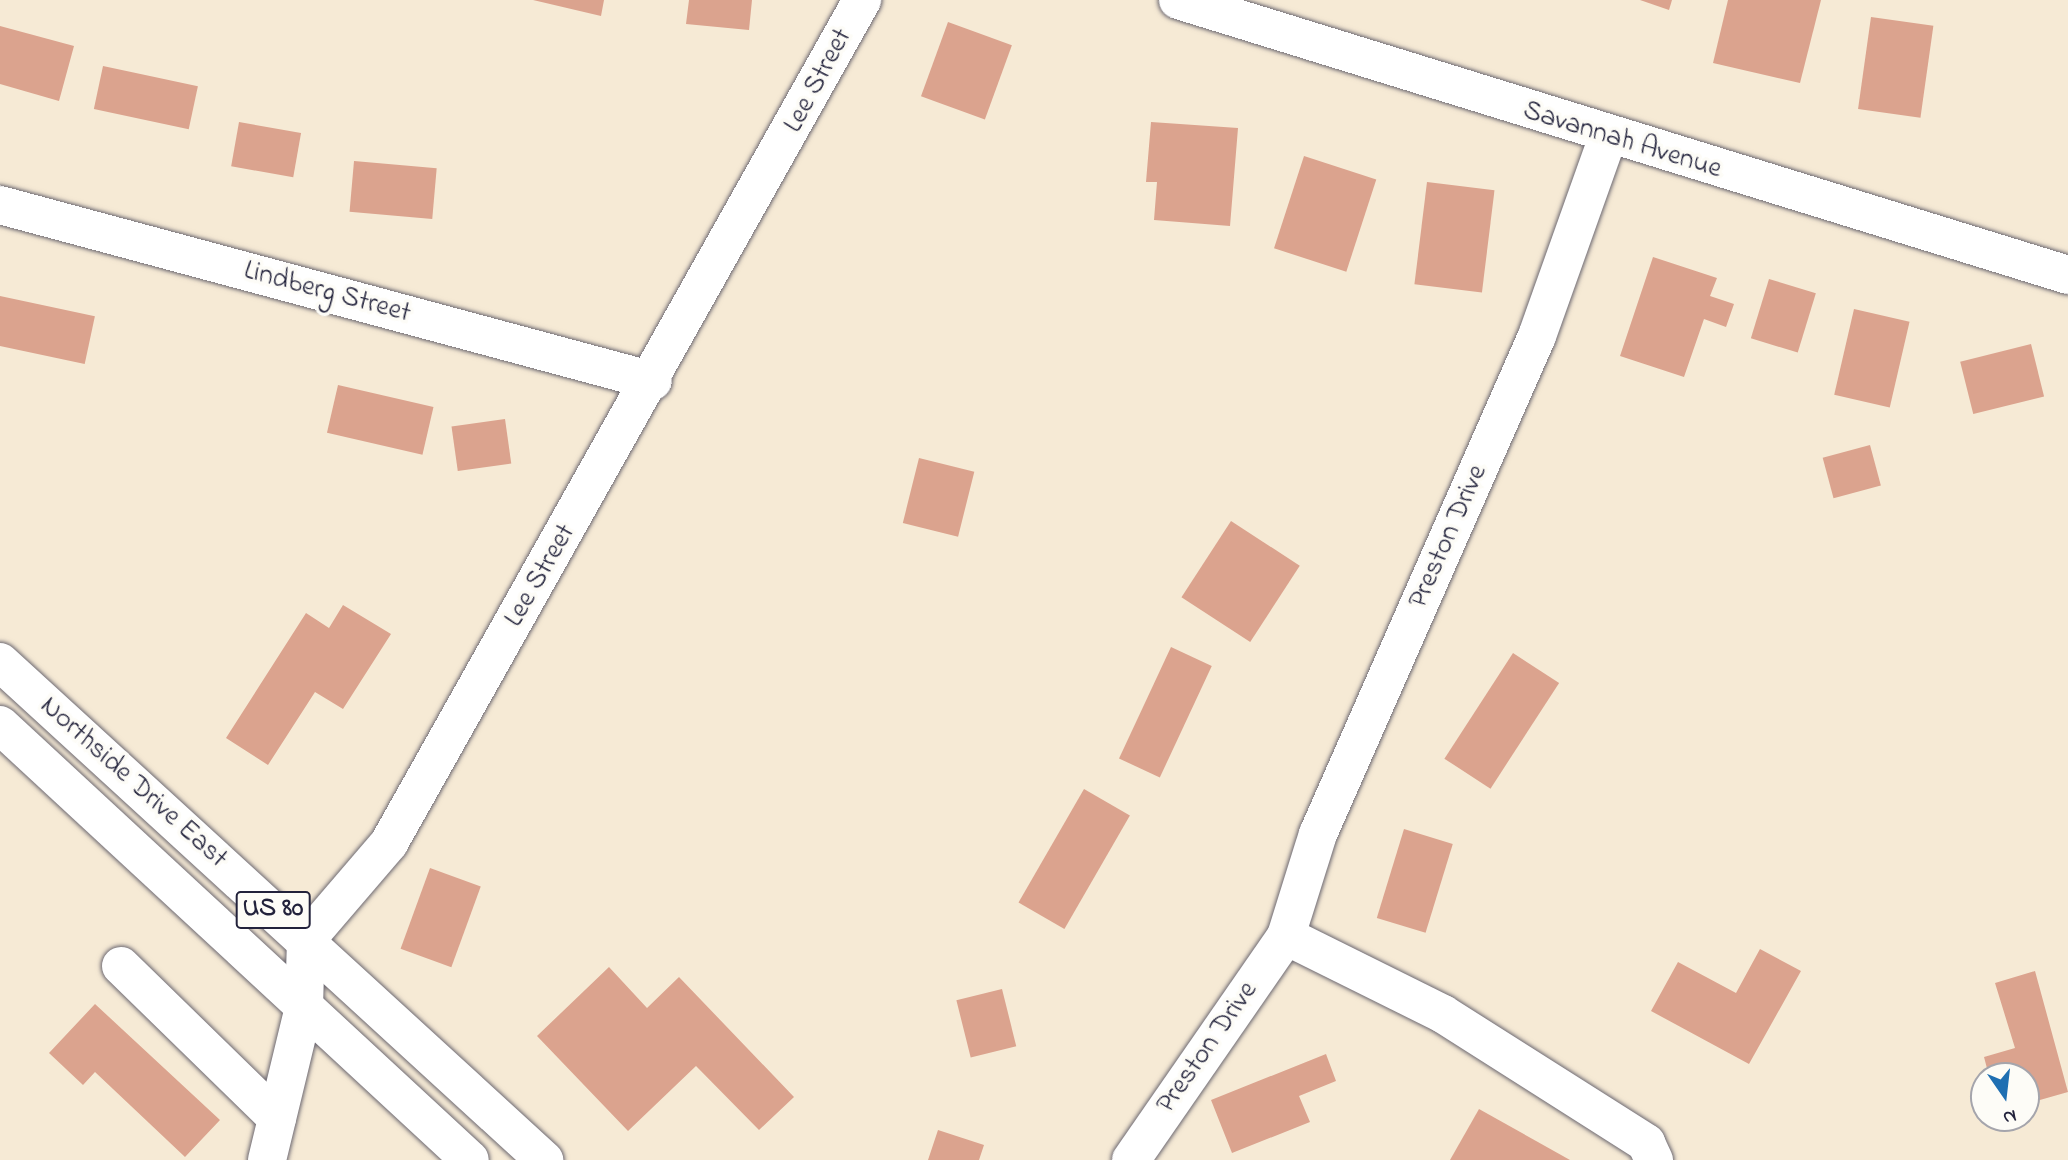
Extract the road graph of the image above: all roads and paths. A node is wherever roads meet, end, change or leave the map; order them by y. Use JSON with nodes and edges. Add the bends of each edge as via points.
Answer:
{"nodes":[{"id":1,"x":862,"y":0,"type":"edge"},
{"id":2,"x":1178,"y":0,"type":"edge"},
{"id":3,"x":1608,"y":137,"type":"junction"},
{"id":4,"x":0,"y":205,"type":"edge"},
{"id":5,"x":2068,"y":275,"type":"edge"},
{"id":6,"x":653,"y":381,"type":"junction"},
{"id":7,"x":0,"y":662,"type":"edge"},
{"id":8,"x":0,"y":725,"type":"edge"},
{"id":9,"x":1286,"y":936,"type":"junction"},
{"id":10,"x":306,"y":940,"type":"junction"},
{"id":11,"x":121,"y":966,"type":"dead end"},
{"id":12,"x":304,"y":1007,"type":"junction"},
{"id":13,"x":277,"y":1118,"type":"junction"},
{"id":14,"x":267,"y":1160,"type":"edge"},
{"id":15,"x":470,"y":1160,"type":"edge"},
{"id":16,"x":544,"y":1160,"type":"edge"},
{"id":17,"x":1131,"y":1160,"type":"edge"},
{"id":18,"x":1654,"y":1160,"type":"edge"}],
"edges":[{"from":1,"to":6,"type":"street","name":"Lee Street"},
{"from":2,"to":3,"type":"street","name":"Savannah Avenue"},
{"from":3,"to":5,"type":"street","name":"Savannah Avenue"},
{"from":3,"to":9,"type":"street","name":"Preston Drive","via":[[1537,336],[1318,834]]},
{"from":4,"to":6,"type":"street","name":"Lindberg Street"},
{"from":6,"to":10,"type":"street","name":"Lee Street","via":[[389,843]]},
{"from":7,"to":10,"type":"street","name":"Northside Drive East","number":"US 80"},
{"from":8,"to":12,"type":"street","name":"Northside Drive East","number":"US 80"},
{"from":9,"to":17,"type":"street","name":"Preston Drive"},
{"from":9,"to":18,"type":"street","via":[[1443,1014],[1646,1143]]},
{"from":10,"to":12,"type":"street"},
{"from":10,"to":16,"type":"street","name":"Northside Drive East","number":"US 80"},
{"from":11,"to":13,"type":"street"},
{"from":12,"to":13,"type":"street"},
{"from":12,"to":15,"type":"street","name":"Northside Drive East","number":"US 80"},
{"from":13,"to":14,"type":"street"}]}
